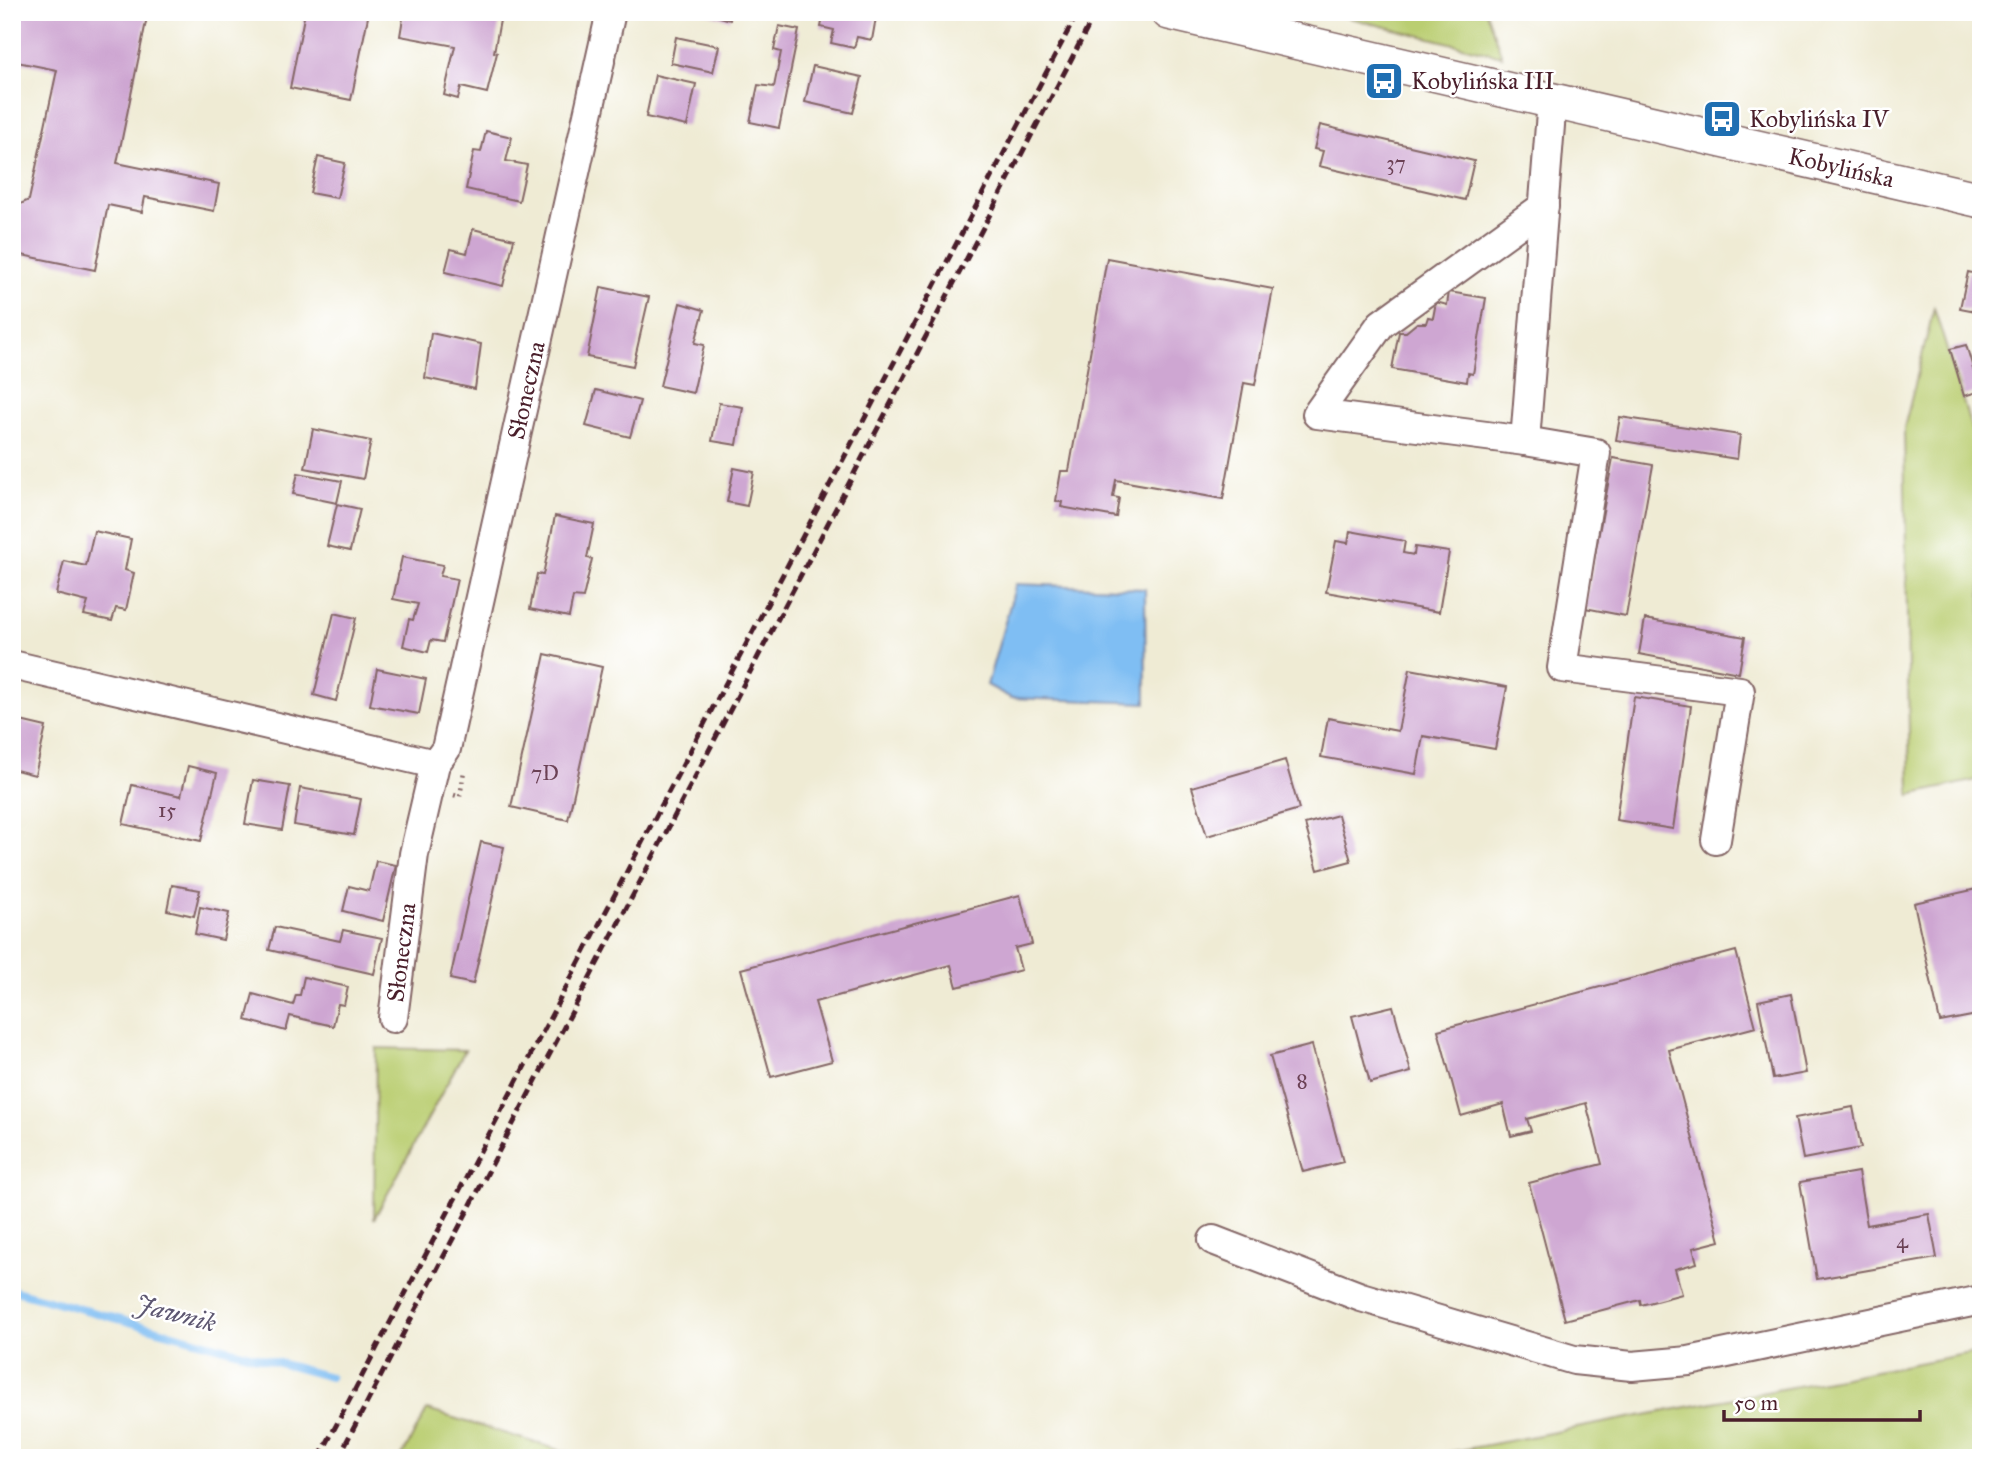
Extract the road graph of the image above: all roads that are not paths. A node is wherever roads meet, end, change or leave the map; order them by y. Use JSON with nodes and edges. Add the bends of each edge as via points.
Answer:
{"nodes":[{"id":1,"x":611,"y":12,"type":"edge"},
{"id":2,"x":1169,"y":12,"type":"edge"},
{"id":3,"x":1552,"y":100,"type":"junction"},
{"id":4,"x":1981,"y":200,"type":"edge"},
{"id":5,"x":1544,"y":206,"type":"junction"},
{"id":6,"x":1525,"y":440,"type":"junction"},
{"id":7,"x":12,"y":665,"type":"edge"},
{"id":8,"x":435,"y":764,"type":"junction"},
{"id":9,"x":1716,"y":840,"type":"dead end"},
{"id":10,"x":393,"y":1018,"type":"dead end"},
{"id":11,"x":1213,"y":1240,"type":"dead end"},
{"id":12,"x":1981,"y":1300,"type":"edge"}],
"edges":[{"from":1,"to":8,"type":"street","name":"Słoneczna","via":[[446,749]]},
{"from":2,"to":3,"type":"main road","name":"Kobylińska"},
{"from":3,"to":4,"type":"main road","name":"Kobylińska"},
{"from":3,"to":5,"type":"street"},
{"from":5,"to":6,"type":"street"},
{"from":5,"to":6,"type":"street","via":[[1381,324],[1317,414]]},
{"from":6,"to":9,"type":"street","via":[[1596,453],[1562,668],[1740,691]]},
{"from":7,"to":8,"type":"street"},
{"from":8,"to":10,"type":"street","name":"Słoneczna","via":[[415,854]]},
{"from":11,"to":12,"type":"street","via":[[1361,1297],[1574,1360],[1632,1366],[1689,1361]]}]}
